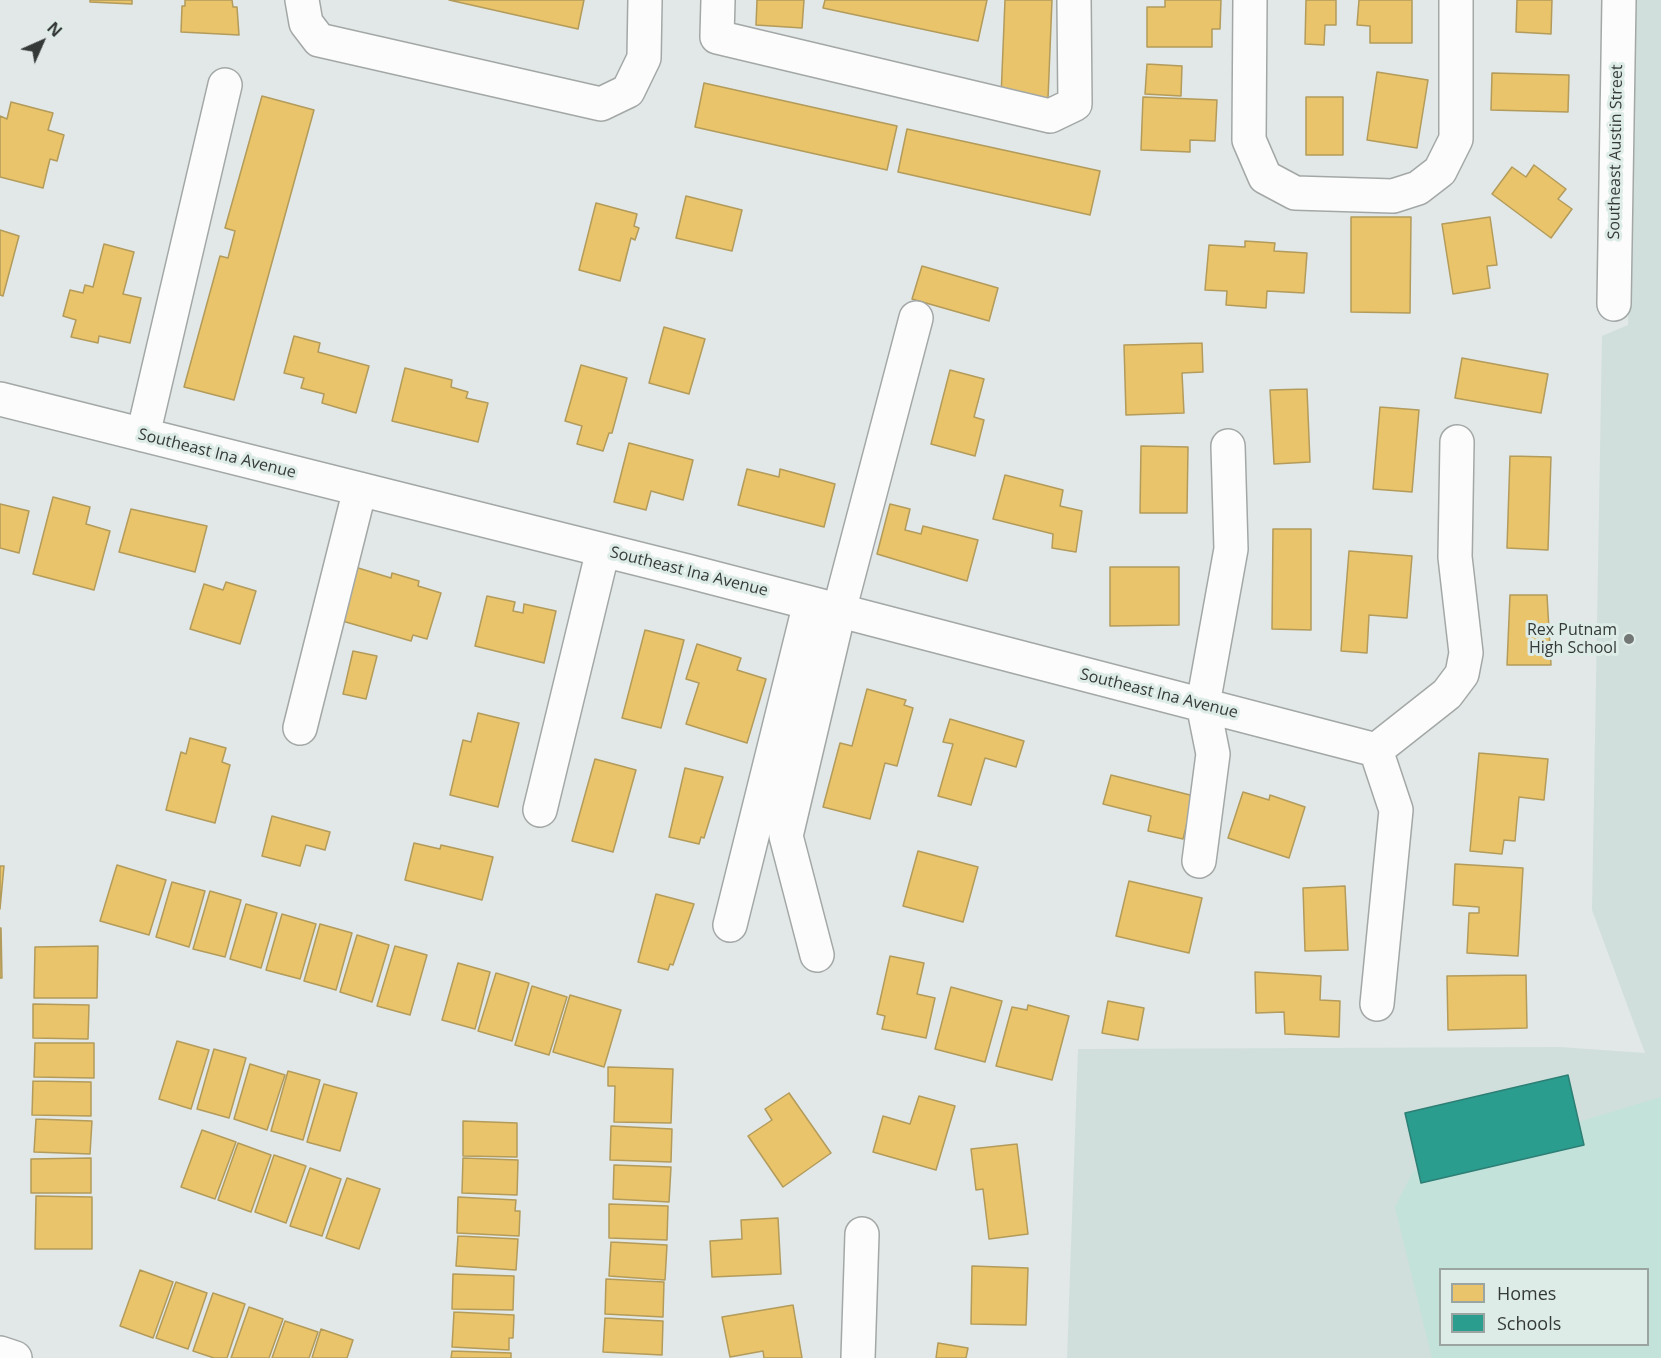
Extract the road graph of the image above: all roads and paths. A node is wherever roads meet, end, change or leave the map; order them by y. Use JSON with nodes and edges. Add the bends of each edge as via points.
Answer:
{"nodes":[{"id":1,"x":302,"y":0,"type":"edge"},
{"id":2,"x":645,"y":0,"type":"edge"},
{"id":3,"x":718,"y":0,"type":"edge"},
{"id":4,"x":1074,"y":0,"type":"edge"},
{"id":5,"x":1250,"y":0,"type":"edge"},
{"id":6,"x":1456,"y":0,"type":"edge"},
{"id":7,"x":1618,"y":0,"type":"edge"},
{"id":8,"x":225,"y":85,"type":"dead end"},
{"id":9,"x":1614,"y":304,"type":"dead end"},
{"id":10,"x":916,"y":318,"type":"dead end"},
{"id":11,"x":0,"y":399,"type":"edge"},
{"id":12,"x":143,"y":435,"type":"junction"},
{"id":13,"x":1457,"y":442,"type":"dead end"},
{"id":14,"x":1228,"y":446,"type":"dead end"},
{"id":15,"x":360,"y":489,"type":"junction"},
{"id":16,"x":603,"y":550,"type":"junction"},
{"id":17,"x":824,"y":607,"type":"junction"},
{"id":18,"x":1203,"y":704,"type":"junction"},
{"id":19,"x":300,"y":728,"type":"dead end"},
{"id":20,"x":1376,"y":750,"type":"junction"},
{"id":21,"x":540,"y":810,"type":"dead end"},
{"id":22,"x":1199,"y":861,"type":"dead end"},
{"id":23,"x":730,"y":925,"type":"dead end"},
{"id":24,"x":817,"y":955,"type":"dead end"},
{"id":25,"x":1377,"y":1004,"type":"dead end"},
{"id":26,"x":862,"y":1234,"type":"dead end"},
{"id":27,"x":0,"y":1353,"type":"edge"},
{"id":28,"x":15,"y":1358,"type":"edge"},
{"id":29,"x":858,"y":1358,"type":"edge"}],
"edges":[{"from":1,"to":2,"type":"street","via":[[306,23],[319,40],[601,104],[628,91],[644,58]]},
{"from":3,"to":4,"type":"street","via":[[717,37],[1050,116],[1075,104]]},
{"from":5,"to":6,"type":"street","via":[[1249,140],[1264,177],[1295,193],[1393,196],[1418,188],[1440,171],[1456,139]]},
{"from":7,"to":9,"type":"street","name":"Southeast Austin Street"},
{"from":8,"to":12,"type":"street"},
{"from":10,"to":17,"type":"street"},
{"from":11,"to":12,"type":"street","name":"Southeast Ina Avenue"},
{"from":12,"to":15,"type":"street","name":"Southeast Ina Avenue"},
{"from":13,"to":20,"type":"street","via":[[1455,557],[1466,653],[1462,674],[1447,694]]},
{"from":14,"to":18,"type":"street","via":[[1232,549]]},
{"from":15,"to":16,"type":"street","name":"Southeast Ina Avenue"},
{"from":15,"to":19,"type":"street"},
{"from":16,"to":17,"type":"street","name":"Southeast Ina Avenue"},
{"from":16,"to":21,"type":"street"},
{"from":17,"to":18,"type":"street","name":"Southeast Ina Avenue"},
{"from":17,"to":23,"type":"street"},
{"from":17,"to":24,"type":"street","via":[[786,836]]},
{"from":18,"to":20,"type":"street","name":"Southeast Ina Avenue"},
{"from":18,"to":22,"type":"street","via":[[1213,754]]},
{"from":20,"to":25,"type":"street","via":[[1396,810]]},
{"from":26,"to":29,"type":"street"},
{"from":27,"to":28,"type":"street"}]}
